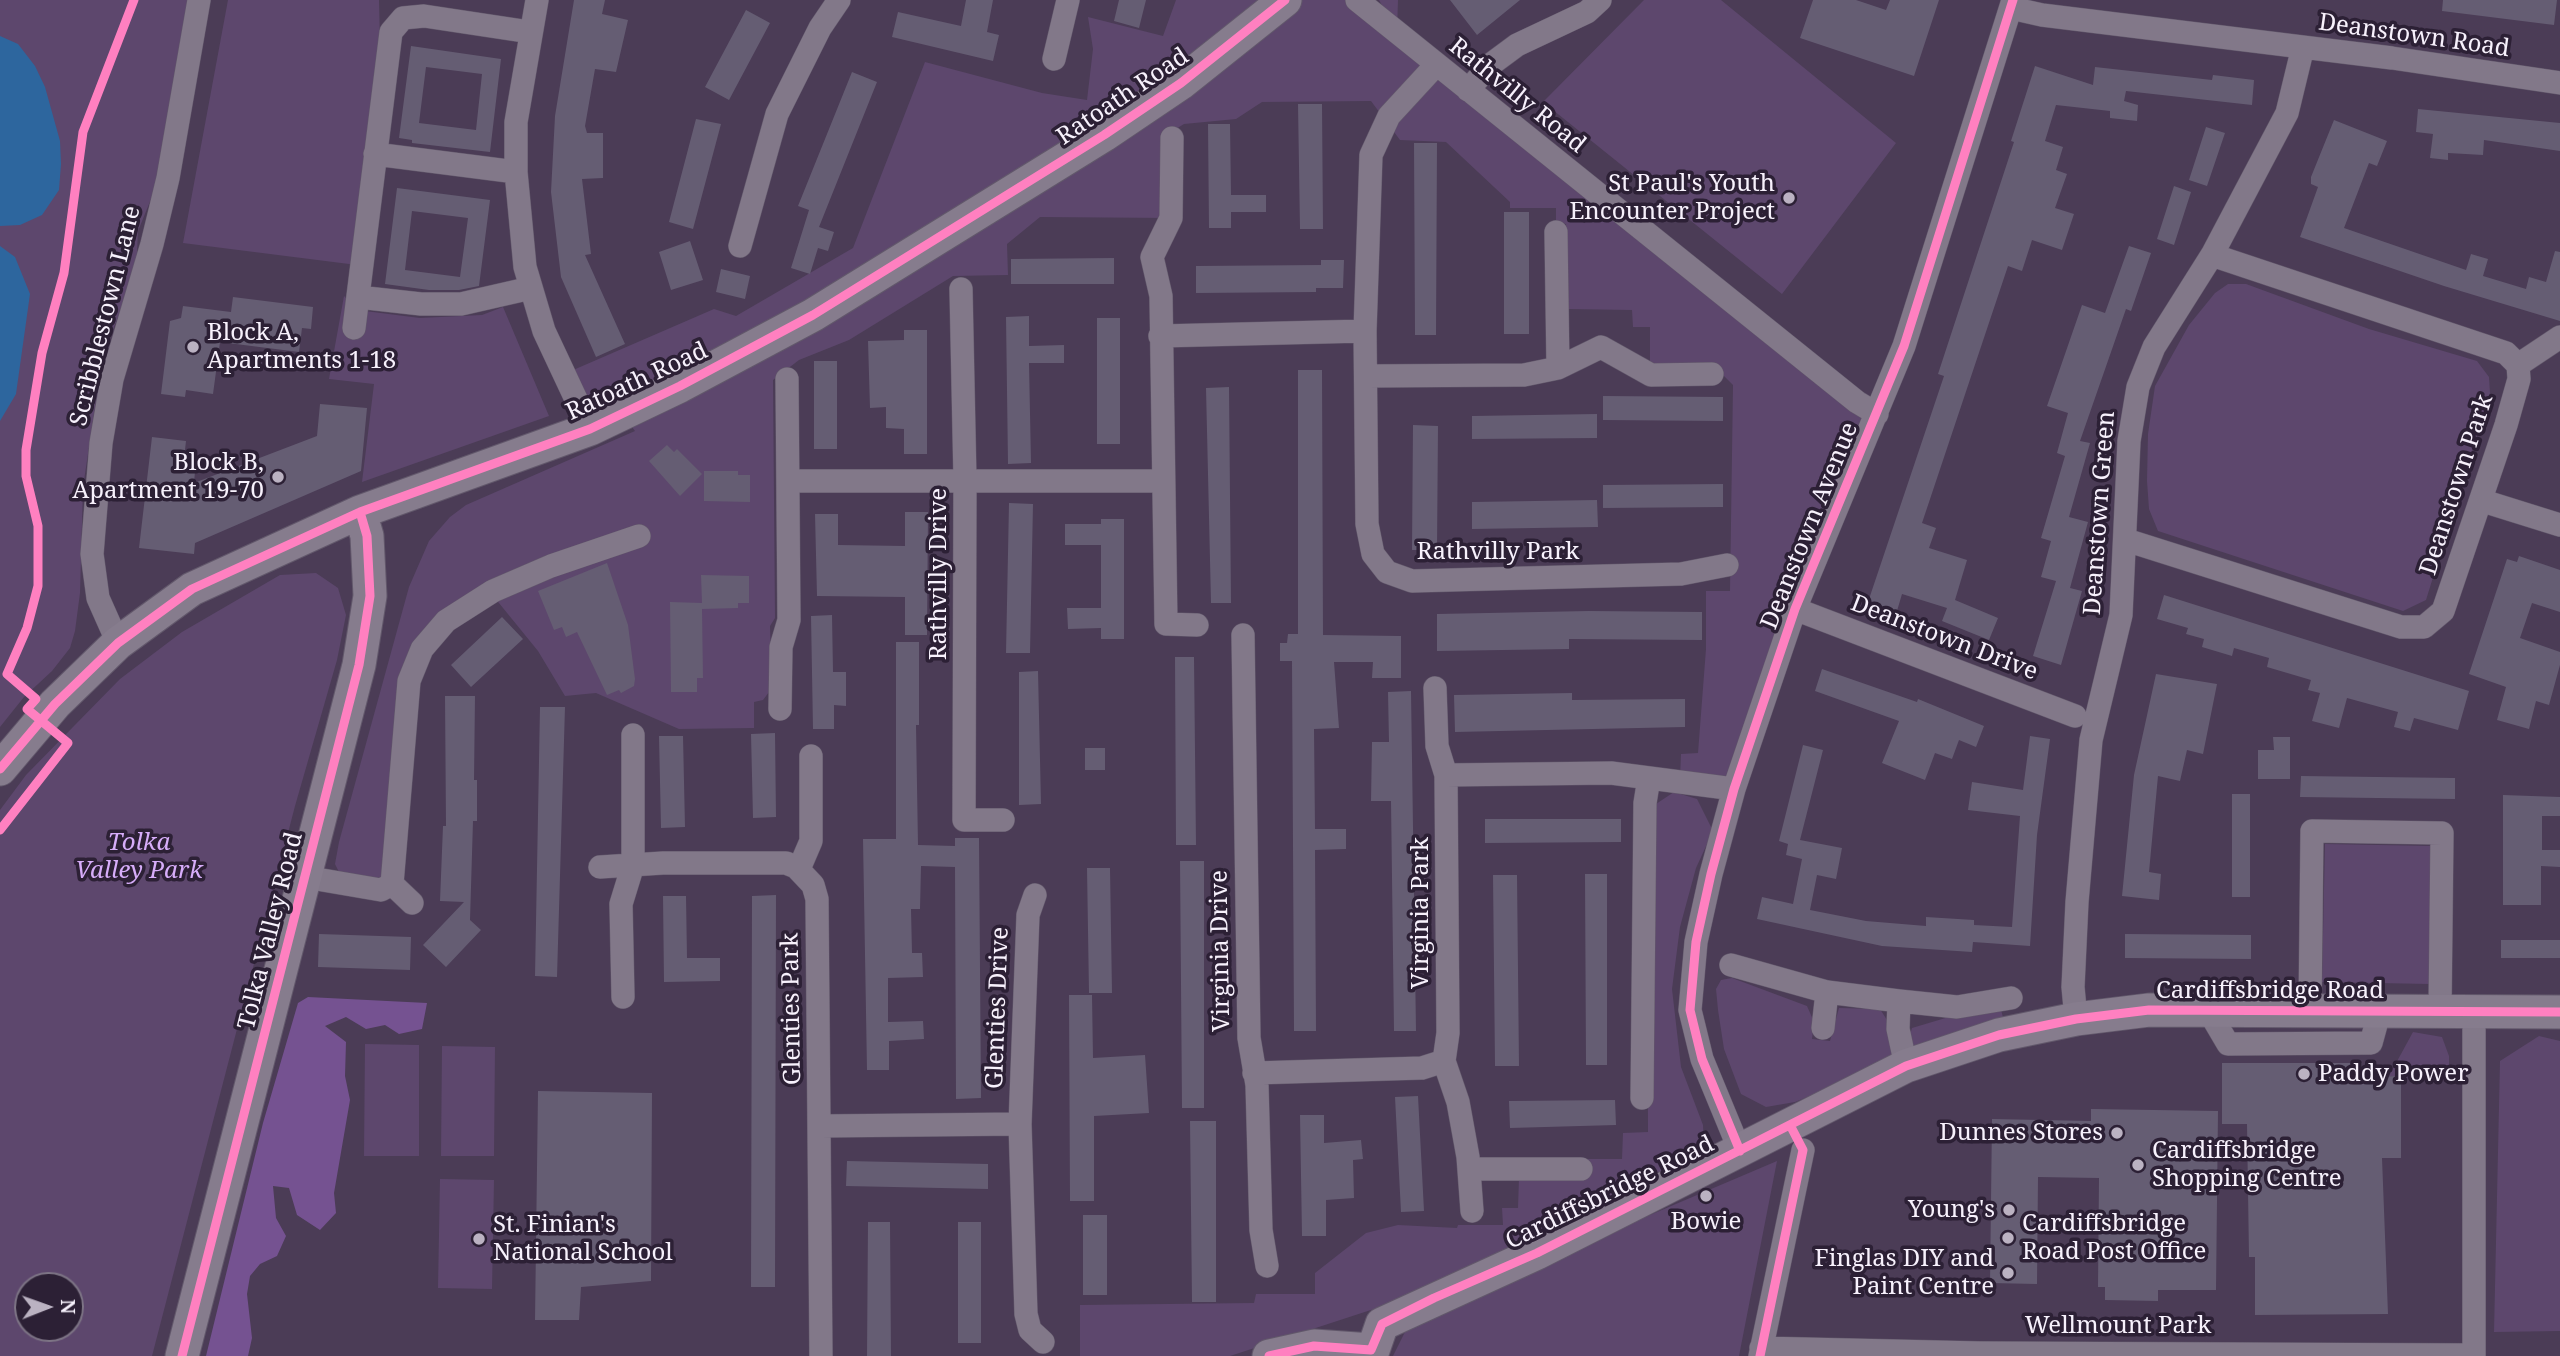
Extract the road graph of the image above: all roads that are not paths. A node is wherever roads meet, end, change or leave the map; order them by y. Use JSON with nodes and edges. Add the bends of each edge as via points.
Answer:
{"nodes":[{"id":1,"x":199,"y":0,"type":"edge"},
{"id":2,"x":537,"y":0,"type":"edge"},
{"id":3,"x":839,"y":0,"type":"edge"},
{"id":4,"x":1068,"y":0,"type":"edge"},
{"id":5,"x":1285,"y":0,"type":"edge"},
{"id":6,"x":1357,"y":0,"type":"edge"},
{"id":7,"x":1600,"y":0,"type":"edge"},
{"id":8,"x":2012,"y":4,"type":"edge"},
{"id":9,"x":530,"y":32,"type":"junction"},
{"id":10,"x":2303,"y":47,"type":"junction"},
{"id":11,"x":1054,"y":59,"type":"dead end"},
{"id":12,"x":1436,"y":65,"type":"junction"},
{"id":13,"x":2560,"y":83,"type":"edge"},
{"id":14,"x":1468,"y":90,"type":"junction"},
{"id":15,"x":1172,"y":138,"type":"dead end"},
{"id":16,"x":375,"y":154,"type":"junction"},
{"id":17,"x":516,"y":172,"type":"junction"},
{"id":18,"x":1556,"y":232,"type":"dead end"},
{"id":19,"x":740,"y":246,"type":"dead end"},
{"id":20,"x":2212,"y":254,"type":"junction"},
{"id":21,"x":531,"y":288,"type":"junction"},
{"id":22,"x":961,"y":289,"type":"dead end"},
{"id":23,"x":358,"y":296,"type":"junction"},
{"id":24,"x":354,"y":328,"type":"dead end"},
{"id":25,"x":1365,"y":331,"type":"junction"},
{"id":26,"x":1160,"y":336,"type":"junction"},
{"id":27,"x":2560,"y":337,"type":"edge"},
{"id":28,"x":2518,"y":365,"type":"junction"},
{"id":29,"x":1558,"y":368,"type":"junction"},
{"id":30,"x":1712,"y":374,"type":"dead end"},
{"id":31,"x":1366,"y":376,"type":"junction"},
{"id":32,"x":787,"y":379,"type":"dead end"},
{"id":33,"x":1877,"y":414,"type":"junction"},
{"id":34,"x":590,"y":429,"type":"junction"},
{"id":35,"x":788,"y":481,"type":"junction"},
{"id":36,"x":965,"y":481,"type":"junction"},
{"id":37,"x":1162,"y":481,"type":"junction"},
{"id":38,"x":2483,"y":501,"type":"junction"},
{"id":39,"x":359,"y":512,"type":"junction"},
{"id":40,"x":2560,"y":524,"type":"edge"},
{"id":41,"x":639,"y":536,"type":"dead end"},
{"id":42,"x":2126,"y":540,"type":"junction"},
{"id":43,"x":1727,"y":565,"type":"dead end"},
{"id":44,"x":1795,"y":609,"type":"junction"},
{"id":45,"x":1198,"y":625,"type":"dead end"},
{"id":46,"x":1243,"y":635,"type":"dead end"},
{"id":47,"x":118,"y":643,"type":"junction"},
{"id":48,"x":1436,"y":688,"type":"dead end"},
{"id":49,"x":780,"y":709,"type":"dead end"},
{"id":50,"x":2075,"y":716,"type":"dead end"},
{"id":51,"x":634,"y":735,"type":"dead end"},
{"id":52,"x":811,"y":756,"type":"dead end"},
{"id":53,"x":0,"y":769,"type":"edge"},
{"id":54,"x":1446,"y":775,"type":"junction"},
{"id":55,"x":1648,"y":778,"type":"junction"},
{"id":56,"x":1734,"y":789,"type":"junction"},
{"id":57,"x":1003,"y":820,"type":"dead end"},
{"id":58,"x":633,"y":865,"type":"junction"},
{"id":59,"x":600,"y":867,"type":"dead end"},
{"id":60,"x":799,"y":869,"type":"junction"},
{"id":61,"x":305,"y":877,"type":"junction"},
{"id":62,"x":393,"y":884,"type":"junction"},
{"id":63,"x":1035,"y":895,"type":"dead end"},
{"id":64,"x":412,"y":904,"type":"dead end"},
{"id":65,"x":1731,"y":965,"type":"dead end"},
{"id":66,"x":1827,"y":992,"type":"junction"},
{"id":67,"x":623,"y":997,"type":"dead end"},
{"id":68,"x":2011,"y":998,"type":"dead end"},
{"id":69,"x":1899,"y":1001,"type":"junction"},
{"id":70,"x":2208,"y":1010,"type":"junction"},
{"id":71,"x":2380,"y":1010,"type":"junction"},
{"id":72,"x":2474,"y":1010,"type":"junction"},
{"id":73,"x":2310,"y":1011,"type":"junction"},
{"id":74,"x":2440,"y":1011,"type":"junction"},
{"id":75,"x":2560,"y":1012,"type":"edge"},
{"id":76,"x":2076,"y":1019,"type":"junction"},
{"id":77,"x":1823,"y":1028,"type":"dead end"},
{"id":78,"x":1444,"y":1062,"type":"junction"},
{"id":79,"x":1906,"y":1066,"type":"junction"},
{"id":80,"x":1254,"y":1073,"type":"junction"},
{"id":81,"x":1642,"y":1098,"type":"dead end"},
{"id":82,"x":1020,"y":1124,"type":"junction"},
{"id":83,"x":820,"y":1126,"type":"junction"},
{"id":84,"x":1803,"y":1150,"type":"dead end"},
{"id":85,"x":1740,"y":1151,"type":"junction"},
{"id":86,"x":1470,"y":1169,"type":"junction"},
{"id":87,"x":1581,"y":1169,"type":"dead end"},
{"id":88,"x":1472,"y":1211,"type":"dead end"},
{"id":89,"x":1267,"y":1266,"type":"dead end"},
{"id":90,"x":1043,"y":1342,"type":"dead end"},
{"id":91,"x":1761,"y":1352,"type":"edge"},
{"id":92,"x":1371,"y":1353,"type":"edge"},
{"id":93,"x":1998,"y":1354,"type":"edge"},
{"id":94,"x":2237,"y":1354,"type":"edge"},
{"id":95,"x":2474,"y":1355,"type":"edge"},
{"id":96,"x":181,"y":1356,"type":"edge"},
{"id":97,"x":821,"y":1356,"type":"edge"},
{"id":98,"x":1269,"y":1356,"type":"edge"}],
"edges":[{"from":1,"to":47,"type":"street","name":"Scribblestown Lane","via":[[167,178],[112,379],[101,443],[92,554],[98,598]]},
{"from":2,"to":9,"type":"street"},
{"from":3,"to":19,"type":"street","via":[[777,114]]},
{"from":4,"to":11,"type":"street"},
{"from":5,"to":34,"type":"main road","name":"Ratoath Road","via":[[1181,83],[931,244],[813,315]]},
{"from":6,"to":12,"type":"street","name":"Rathvilly Road"},
{"from":7,"to":14,"type":"street","via":[[1587,12],[1517,45],[1490,65]]},
{"from":8,"to":10,"type":"street","name":"Deanstown Road","via":[[2042,15]]},
{"from":8,"to":33,"type":"street","name":"Deanstown Avenue","via":[[1904,346]]},
{"from":9,"to":16,"type":"street","via":[[424,16],[403,18],[391,32]]},
{"from":9,"to":17,"type":"street","via":[[516,122]]},
{"from":10,"to":13,"type":"street","name":"Deanstown Road"},
{"from":10,"to":20,"type":"street","name":"Deanstown Green","via":[[2287,113]]},
{"from":12,"to":14,"type":"street","name":"Rathvilly Road"},
{"from":12,"to":25,"type":"street","name":"Rathvilly Park","via":[[1389,116],[1371,155]]},
{"from":14,"to":33,"type":"street","name":"Rathvilly Road"},
{"from":15,"to":26,"type":"street","via":[[1171,218],[1152,257],[1161,296]]},
{"from":16,"to":17,"type":"street"},
{"from":16,"to":23,"type":"street"},
{"from":17,"to":21,"type":"street"},
{"from":18,"to":29,"type":"street"},
{"from":20,"to":28,"type":"street","via":[[2506,353]]},
{"from":20,"to":42,"type":"street","name":"Deanstown Green","via":[[2154,347],[2138,387],[2129,440]]},
{"from":21,"to":23,"type":"street","via":[[461,304]]},
{"from":21,"to":34,"type":"street","via":[[544,331]]},
{"from":22,"to":36,"type":"street","name":"Rathvilly Drive"},
{"from":23,"to":24,"type":"street"},
{"from":25,"to":26,"type":"street"},
{"from":25,"to":31,"type":"street","name":"Rathvilly Park"},
{"from":26,"to":37,"type":"street"},
{"from":27,"to":28,"type":"street"},
{"from":28,"to":38,"type":"street","name":"Deanstown Park","via":[[2519,379]]},
{"from":29,"to":30,"type":"street","via":[[1601,347],[1651,375]]},
{"from":29,"to":31,"type":"street","via":[[1524,375]]},
{"from":31,"to":43,"type":"street","name":"Rathvilly Park","via":[[1367,524],[1373,554],[1387,572],[1412,581],[1583,578],[1681,574]]},
{"from":32,"to":35,"type":"street"},
{"from":33,"to":44,"type":"street","name":"Deanstown Avenue"},
{"from":34,"to":39,"type":"main road","name":"Ratoath Road"},
{"from":35,"to":36,"type":"street"},
{"from":35,"to":49,"type":"street","via":[[789,620],[781,647]]},
{"from":36,"to":37,"type":"street"},
{"from":36,"to":57,"type":"street","name":"Rathvilly Drive","via":[[964,820]]},
{"from":37,"to":45,"type":"street","via":[[1166,624]]},
{"from":38,"to":40,"type":"street"},
{"from":38,"to":42,"type":"street","name":"Deanstown Park","via":[[2443,611],[2424,627],[2401,627]]},
{"from":39,"to":47,"type":"main road","name":"Ratoath Road","via":[[191,589]]},
{"from":39,"to":61,"type":"main road","name":"Tolka Valley Road","via":[[367,536],[370,596],[359,665]]},
{"from":41,"to":62,"type":"street","via":[[493,591],[446,621],[422,649],[407,694]]},
{"from":42,"to":76,"type":"street","name":"Deanstown Green","via":[[2121,615],[2091,740],[2077,902]]},
{"from":44,"to":50,"type":"street","name":"Deanstown Drive"},
{"from":44,"to":56,"type":"street","name":"Deanstown Avenue"},
{"from":46,"to":80,"type":"street","name":"Virginia Drive","via":[[1247,982]]},
{"from":47,"to":53,"type":"main road","name":"Ratoath Road","via":[[55,704]]},
{"from":48,"to":54,"type":"street","via":[[1437,746]]},
{"from":51,"to":58,"type":"street"},
{"from":52,"to":60,"type":"street","via":[[811,841]]},
{"from":54,"to":55,"type":"street","via":[[1572,772]]},
{"from":54,"to":78,"type":"street","name":"Virginia Park","via":[[1448,1033]]},
{"from":55,"to":56,"type":"street"},
{"from":55,"to":81,"type":"street"},
{"from":56,"to":85,"type":"street","name":"Deanstown Avenue","via":[[1697,935],[1690,1010],[1702,1059]]},
{"from":58,"to":59,"type":"street"},
{"from":58,"to":60,"type":"street","via":[[786,863]]},
{"from":58,"to":67,"type":"street","via":[[621,904]]},
{"from":60,"to":83,"type":"street","name":"Glenties Park","via":[[813,885],[817,899]]},
{"from":61,"to":62,"type":"street","via":[[381,890]]},
{"from":61,"to":96,"type":"main road","name":"Tolka Valley Road"},
{"from":62,"to":64,"type":"street"},
{"from":63,"to":82,"type":"street","name":"Glenties Drive","via":[[1028,915]]},
{"from":65,"to":66,"type":"street"},
{"from":66,"to":69,"type":"street"},
{"from":66,"to":77,"type":"street"},
{"from":68,"to":69,"type":"street","via":[[1957,1007]]},
{"from":69,"to":79,"type":"street","via":[[1898,1029]]},
{"from":70,"to":71,"type":"street","via":[[2228,1044],[2371,1043]]},
{"from":70,"to":73,"type":"main road","name":"Cardiffsbridge Road"},
{"from":70,"to":76,"type":"main road","name":"Cardiffsbridge Road","via":[[2149,1010]]},
{"from":71,"to":73,"type":"main road","name":"Cardiffsbridge Road"},
{"from":71,"to":74,"type":"main road","name":"Cardiffsbridge Road"},
{"from":72,"to":74,"type":"main road","name":"Cardiffsbridge Road"},
{"from":72,"to":75,"type":"main road","name":"Cardiffsbridge Road"},
{"from":72,"to":95,"type":"street"},
{"from":73,"to":74,"type":"street","name":"Cardiffsbridge Road","via":[[2312,831],[2442,833]]},
{"from":76,"to":79,"type":"main road","name":"Cardiffsbridge Road","via":[[1999,1035]]},
{"from":78,"to":80,"type":"street","via":[[1422,1068]]},
{"from":78,"to":86,"type":"street","via":[[1458,1102]]},
{"from":79,"to":85,"type":"main road","name":"Cardiffsbridge Road"},
{"from":80,"to":89,"type":"street","name":"Virginia Drive","via":[[1261,1230]]},
{"from":82,"to":83,"type":"street","name":"Glenties Drive"},
{"from":82,"to":90,"type":"street","name":"Glenties Drive","via":[[1026,1314],[1030,1329]]},
{"from":83,"to":97,"type":"street","name":"Glenties Park"},
{"from":84,"to":91,"type":"street"},
{"from":85,"to":92,"type":"main road","name":"Cardiffsbridge Road","via":[[1537,1253],[1382,1324]]},
{"from":86,"to":87,"type":"street"},
{"from":86,"to":88,"type":"street"},
{"from":91,"to":93,"type":"street","name":"Wellmount Park"},
{"from":92,"to":98,"type":"main road","name":"Cardiffsbridge Road","via":[[1314,1346]]},
{"from":93,"to":94,"type":"street","name":"Wellmount Park"},
{"from":94,"to":95,"type":"street","name":"Wellmount Park"}]}
